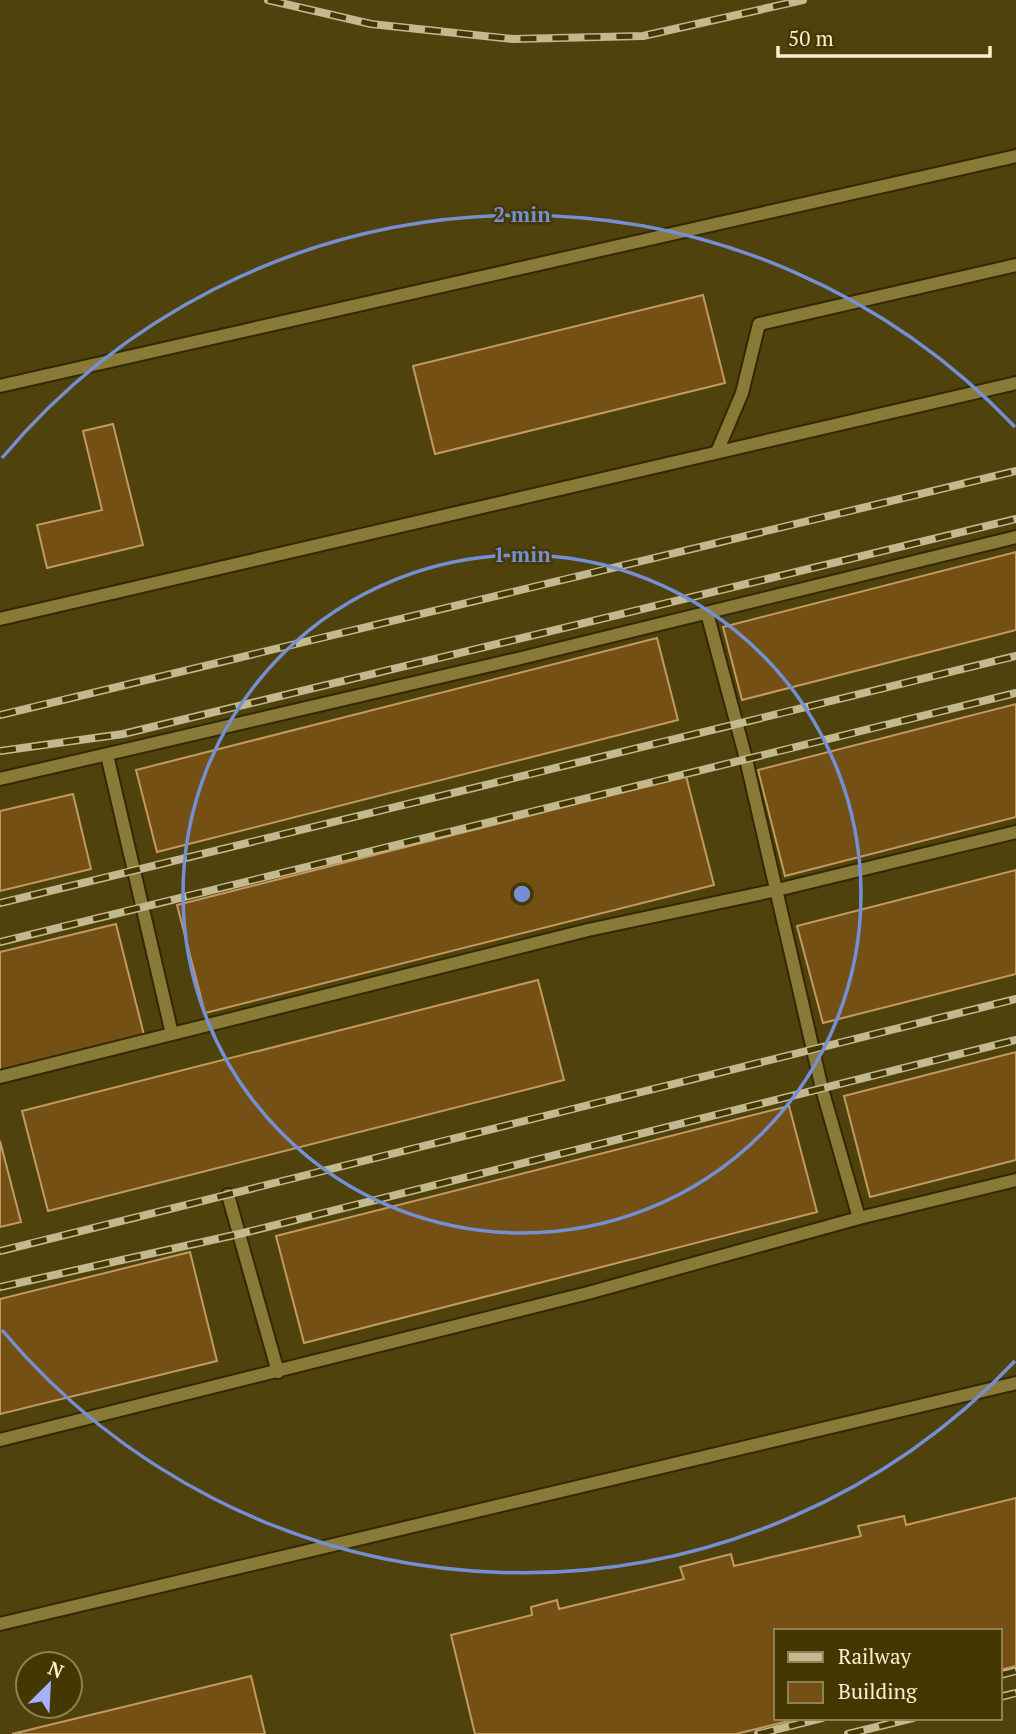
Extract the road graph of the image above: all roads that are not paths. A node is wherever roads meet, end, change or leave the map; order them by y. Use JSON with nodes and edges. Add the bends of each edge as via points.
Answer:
{"nodes":[{"id":1,"x":1016,"y":156,"type":"edge"},
{"id":2,"x":1016,"y":265,"type":"edge"},
{"id":3,"x":1016,"y":383,"type":"edge"},
{"id":4,"x":0,"y":386,"type":"edge"},
{"id":5,"x":717,"y":452,"type":"junction"},
{"id":6,"x":1016,"y":537,"type":"edge"},
{"id":7,"x":707,"y":612,"type":"junction"},
{"id":8,"x":0,"y":620,"type":"edge"},
{"id":9,"x":107,"y":755,"type":"junction"},
{"id":10,"x":0,"y":779,"type":"edge"},
{"id":11,"x":1016,"y":832,"type":"edge"},
{"id":12,"x":776,"y":890,"type":"junction"},
{"id":13,"x":172,"y":1034,"type":"junction"},
{"id":14,"x":0,"y":1077,"type":"edge"},
{"id":15,"x":1016,"y":1180,"type":"edge"},
{"id":16,"x":228,"y":1195,"type":"dead end"},
{"id":17,"x":859,"y":1218,"type":"junction"},
{"id":18,"x":278,"y":1372,"type":"junction"},
{"id":19,"x":1016,"y":1383,"type":"edge"},
{"id":20,"x":0,"y":1440,"type":"edge"},
{"id":21,"x":0,"y":1624,"type":"edge"}],
"edges":[{"from":1,"to":4,"type":"lane"},
{"from":2,"to":5,"type":"lane","via":[[759,324],[741,393]]},
{"from":3,"to":5,"type":"lane"},
{"from":5,"to":8,"type":"lane"},
{"from":6,"to":7,"type":"lane"},
{"from":7,"to":9,"type":"lane"},
{"from":7,"to":12,"type":"lane"},
{"from":9,"to":10,"type":"lane"},
{"from":9,"to":13,"type":"lane"},
{"from":11,"to":12,"type":"lane"},
{"from":12,"to":13,"type":"lane","via":[[588,930]]},
{"from":12,"to":17,"type":"lane","via":[[822,1089]]},
{"from":13,"to":14,"type":"lane"},
{"from":15,"to":17,"type":"lane"},
{"from":16,"to":18,"type":"lane"},
{"from":17,"to":18,"type":"lane"},
{"from":18,"to":20,"type":"lane"},
{"from":19,"to":21,"type":"lane"}]}
